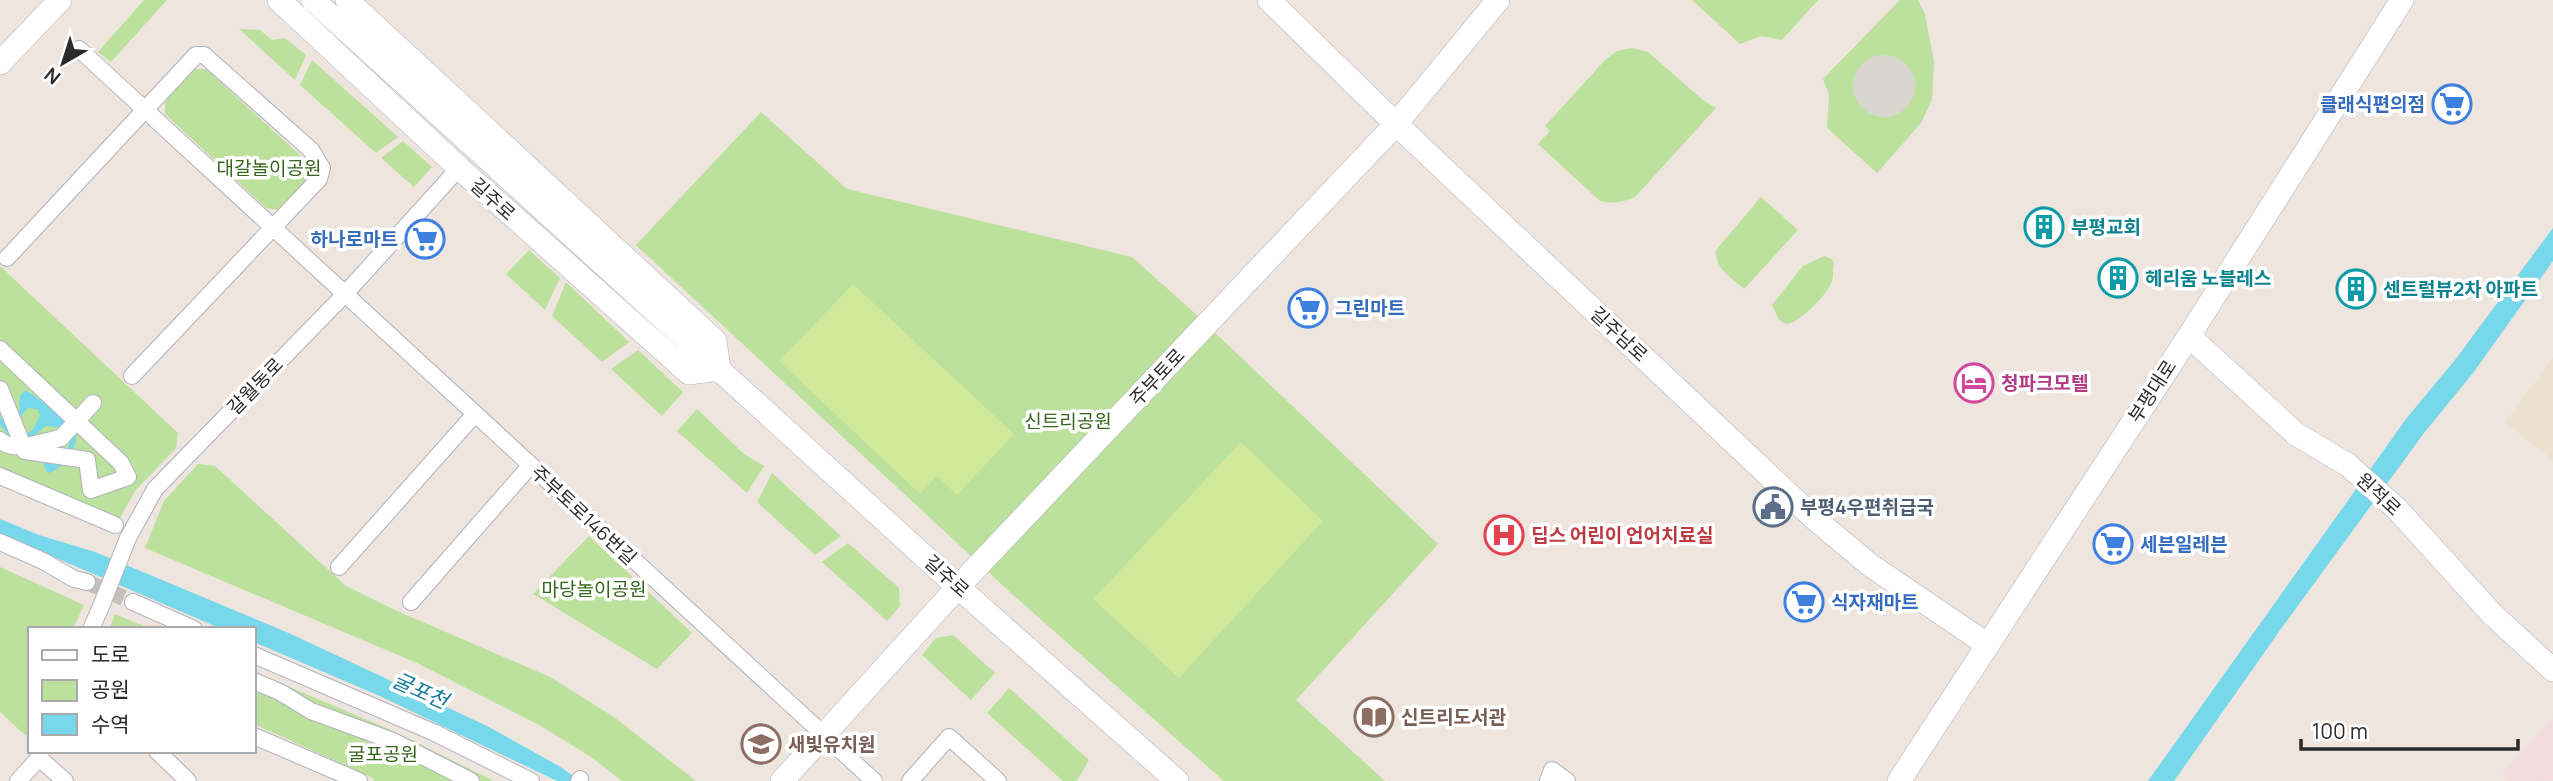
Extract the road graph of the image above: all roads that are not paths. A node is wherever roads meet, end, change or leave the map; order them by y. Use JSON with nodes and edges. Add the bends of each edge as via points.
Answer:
{"nodes":[{"id":1,"x":60,"y":0,"type":"edge"},
{"id":2,"x":279,"y":0,"type":"edge"},
{"id":3,"x":313,"y":0,"type":"edge"},
{"id":4,"x":347,"y":0,"type":"edge"},
{"id":5,"x":1269,"y":0,"type":"edge"},
{"id":6,"x":1499,"y":0,"type":"edge"},
{"id":7,"x":2402,"y":0,"type":"edge"},
{"id":8,"x":79,"y":49,"type":"dead end"},
{"id":9,"x":0,"y":63,"type":"edge"},
{"id":10,"x":145,"y":111,"type":"junction"},
{"id":11,"x":1396,"y":124,"type":"junction"},
{"id":12,"x":458,"y":168,"type":"junction"},
{"id":13,"x":272,"y":228,"type":"junction"},
{"id":14,"x":7,"y":258,"type":"dead end"},
{"id":15,"x":345,"y":295,"type":"junction"},
{"id":16,"x":2189,"y":335,"type":"junction"},
{"id":17,"x":0,"y":349,"type":"edge"},
{"id":18,"x":719,"y":369,"type":"junction"},
{"id":19,"x":132,"y":376,"type":"dead end"},
{"id":20,"x":1,"y":391,"type":"edge"},
{"id":21,"x":93,"y":403,"type":"dead end"},
{"id":22,"x":475,"y":414,"type":"junction"},
{"id":23,"x":72,"y":426,"type":"junction"},
{"id":24,"x":18,"y":434,"type":"junction"},
{"id":25,"x":0,"y":440,"type":"edge"},
{"id":26,"x":530,"y":466,"type":"junction"},
{"id":27,"x":0,"y":476,"type":"edge"},
{"id":28,"x":116,"y":526,"type":"dead end"},
{"id":29,"x":0,"y":542,"type":"edge"},
{"id":30,"x":339,"y":567,"type":"dead end"},
{"id":31,"x":87,"y":582,"type":"tunnel mouth"},
{"id":32,"x":958,"y":587,"type":"junction"},
{"id":33,"x":134,"y":602,"type":"tunnel mouth"},
{"id":34,"x":411,"y":602,"type":"dead end"},
{"id":35,"x":92,"y":627,"type":"edge"},
{"id":36,"x":190,"y":627,"type":"edge"},
{"id":37,"x":1988,"y":645,"type":"junction"},
{"id":38,"x":256,"y":656,"type":"edge"},
{"id":39,"x":2553,"y":670,"type":"edge"},
{"id":40,"x":256,"y":682,"type":"edge"},
{"id":41,"x":823,"y":736,"type":"junction"},
{"id":42,"x":256,"y":737,"type":"edge"},
{"id":43,"x":159,"y":753,"type":"edge"},
{"id":44,"x":40,"y":755,"type":"edge"},
{"id":45,"x":1550,"y":775,"type":"edge"},
{"id":46,"x":18,"y":781,"type":"edge"},
{"id":47,"x":65,"y":781,"type":"edge"},
{"id":48,"x":188,"y":781,"type":"edge"},
{"id":49,"x":359,"y":781,"type":"edge"},
{"id":50,"x":471,"y":781,"type":"edge"},
{"id":51,"x":531,"y":781,"type":"edge"},
{"id":52,"x":782,"y":781,"type":"edge"},
{"id":53,"x":874,"y":781,"type":"edge"},
{"id":54,"x":910,"y":781,"type":"edge"},
{"id":55,"x":998,"y":781,"type":"edge"},
{"id":56,"x":1177,"y":781,"type":"edge"},
{"id":57,"x":1567,"y":781,"type":"edge"},
{"id":58,"x":1899,"y":781,"type":"edge"}],
"edges":[{"from":1,"to":9,"type":"main road"},
{"from":2,"to":12,"type":"main road","name":"길주로"},
{"from":3,"to":18,"type":"main road","name":"길주로"},
{"from":4,"to":18,"type":"main road","via":[[715,341]]},
{"from":5,"to":11,"type":"main road","name":"길주남로"},
{"from":6,"to":11,"type":"main road","name":"주부토로"},
{"from":7,"to":16,"type":"main road","name":"부평대로"},
{"from":8,"to":10,"type":"street","name":"주부토로146번길"},
{"from":10,"to":13,"type":"street","name":"주부토로146번길"},
{"from":10,"to":13,"type":"street","via":[[188,62],[204,55],[311,150],[322,168],[319,179]]},
{"from":10,"to":14,"type":"street"},
{"from":11,"to":32,"type":"main road","name":"주부토로"},
{"from":11,"to":37,"type":"main road","name":"길주남로","via":[[1815,519],[1870,565]]},
{"from":12,"to":15,"type":"street","name":"갈월동로"},
{"from":12,"to":18,"type":"main road","name":"길주로","via":[[689,373]]},
{"from":13,"to":15,"type":"street","name":"주부토로146번길"},
{"from":13,"to":19,"type":"street"},
{"from":15,"to":22,"type":"street","name":"주부토로146번길"},
{"from":15,"to":35,"type":"street","name":"갈월동로","bridge":true,"via":[[155,489],[128,538]]},
{"from":16,"to":37,"type":"main road","name":"부평대로"},
{"from":16,"to":39,"type":"main road","name":"원적로","via":[[2296,433],[2348,466],[2397,509],[2492,614]]},
{"from":17,"to":23,"type":"street"},
{"from":18,"to":32,"type":"main road","name":"길주로"},
{"from":20,"to":24,"type":"street"},
{"from":21,"to":23,"type":"street"},
{"from":22,"to":26,"type":"street","name":"주부토로146번길"},
{"from":22,"to":30,"type":"street"},
{"from":23,"to":24,"type":"street","via":[[61,438],[42,440]]},
{"from":23,"to":24,"type":"street","via":[[121,463],[128,477],[91,490],[87,460],[25,451]]},
{"from":24,"to":25,"type":"street","via":[[19,449]]},
{"from":26,"to":34,"type":"street"},
{"from":26,"to":41,"type":"street","name":"주부토로146번길"},
{"from":27,"to":28,"type":"street"},
{"from":29,"to":31,"type":"street"},
{"from":32,"to":41,"type":"main road","name":"주부토로"},
{"from":32,"to":56,"type":"main road","name":"길주로"},
{"from":33,"to":36,"type":"street"},
{"from":37,"to":58,"type":"main road","name":"부평대로"},
{"from":38,"to":51,"type":"street","via":[[435,733]]},
{"from":40,"to":50,"type":"street","via":[[311,711],[393,741],[421,761]]},
{"from":41,"to":52,"type":"main road","name":"주부토로"},
{"from":41,"to":53,"type":"street","name":"주부토로146번길"},
{"from":42,"to":49,"type":"street"},
{"from":43,"to":48,"type":"street"},
{"from":44,"to":46,"type":"street"},
{"from":44,"to":47,"type":"street"},
{"from":45,"to":57,"type":"street"},
{"from":54,"to":55,"type":"street","via":[[949,737]]}]}
